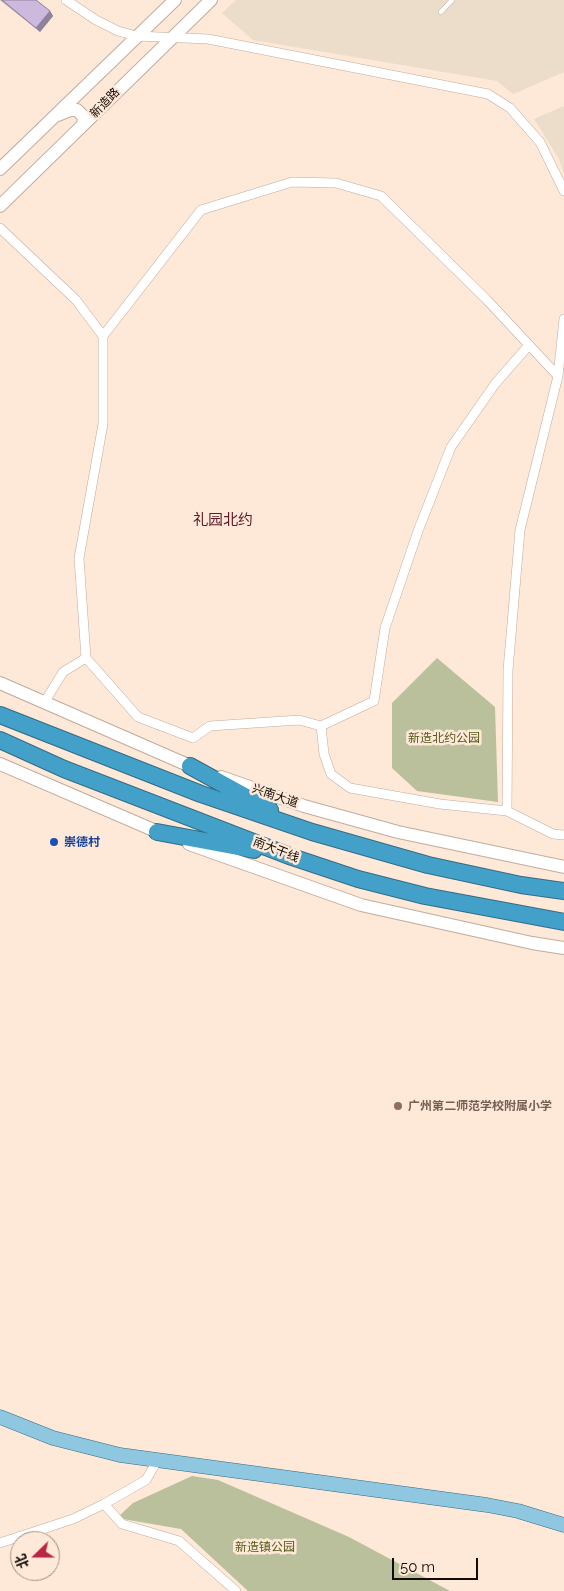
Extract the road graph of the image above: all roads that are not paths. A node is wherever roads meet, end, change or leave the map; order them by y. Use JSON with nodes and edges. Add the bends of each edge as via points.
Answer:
{"nodes":[{"id":1,"x":66,"y":0,"type":"edge"},
{"id":2,"x":174,"y":0,"type":"edge"},
{"id":3,"x":210,"y":0,"type":"edge"},
{"id":4,"x":452,"y":0,"type":"edge"},
{"id":5,"x":441,"y":12,"type":"dead end"},
{"id":6,"x":136,"y":36,"type":"junction"},
{"id":7,"x":172,"y":37,"type":"junction"},
{"id":8,"x":53,"y":117,"type":"junction"},
{"id":9,"x":83,"y":125,"type":"junction"},
{"id":10,"x":0,"y":169,"type":"edge"},
{"id":11,"x":564,"y":191,"type":"edge"},
{"id":12,"x":0,"y":206,"type":"edge"},
{"id":13,"x":0,"y":228,"type":"edge"},
{"id":14,"x":564,"y":319,"type":"edge"},
{"id":15,"x":103,"y":336,"type":"junction"},
{"id":16,"x":530,"y":345,"type":"junction"},
{"id":17,"x":558,"y":376,"type":"junction"},
{"id":18,"x":86,"y":658,"type":"junction"},
{"id":19,"x":0,"y":683,"type":"edge"},
{"id":20,"x":44,"y":703,"type":"junction"},
{"id":21,"x":0,"y":715,"type":"edge"},
{"id":22,"x":321,"y":726,"type":"junction"},
{"id":23,"x":0,"y":740,"type":"edge"},
{"id":24,"x":0,"y":764,"type":"edge"},
{"id":25,"x":190,"y":766,"type":"junction"},
{"id":26,"x":507,"y":811,"type":"junction"},
{"id":27,"x":157,"y":832,"type":"junction"},
{"id":28,"x":312,"y":832,"type":"junction"},
{"id":29,"x":564,"y":835,"type":"edge"},
{"id":30,"x":292,"y":857,"type":"junction"},
{"id":31,"x":564,"y":867,"type":"edge"},
{"id":32,"x":564,"y":891,"type":"edge"},
{"id":33,"x":564,"y":922,"type":"edge"},
{"id":34,"x":564,"y":948,"type":"edge"},
{"id":35,"x":0,"y":1417,"type":"edge"},
{"id":36,"x":157,"y":1461,"type":"junction"},
{"id":37,"x":104,"y":1504,"type":"junction"},
{"id":38,"x":564,"y":1525,"type":"edge"},
{"id":39,"x":0,"y":1543,"type":"edge"},
{"id":40,"x":236,"y":1591,"type":"edge"}],
"edges":[{"from":1,"to":6,"type":"street","via":[[96,20]]},
{"from":2,"to":6,"type":"main road","name":"新造路"},
{"from":3,"to":7,"type":"main road","name":"新造路"},
{"from":4,"to":5,"type":"lane"},
{"from":6,"to":7,"type":"street"},
{"from":6,"to":8,"type":"main road","name":"新造路"},
{"from":7,"to":9,"type":"main road","name":"新造路"},
{"from":7,"to":11,"type":"street","via":[[208,39],[494,96],[510,108],[540,142]]},
{"from":8,"to":9,"type":"main road","via":[[77,110],[84,117]]},
{"from":8,"to":10,"type":"main road","name":"新造路"},
{"from":9,"to":12,"type":"main road","name":"新造路"},
{"from":13,"to":15,"type":"street","via":[[76,300]]},
{"from":14,"to":17,"type":"street"},
{"from":15,"to":16,"type":"street","via":[[201,210],[292,182],[336,183],[381,196]]},
{"from":15,"to":18,"type":"street","via":[[103,424],[79,558]]},
{"from":16,"to":17,"type":"street"},
{"from":16,"to":22,"type":"street","via":[[495,384],[451,447],[385,628],[374,701]]},
{"from":17,"to":26,"type":"street","via":[[520,530],[508,670]]},
{"from":18,"to":20,"type":"street","via":[[63,672]]},
{"from":18,"to":22,"type":"street","via":[[138,717],[193,738],[210,726],[299,720]]},
{"from":19,"to":20,"type":"main road","name":"兴南大道"},
{"from":20,"to":25,"type":"main road","name":"兴南大道"},
{"from":21,"to":28,"type":"highway","via":[[201,794]]},
{"from":22,"to":26,"type":"street","via":[[324,754],[332,774],[350,788],[440,804]]},
{"from":23,"to":30,"type":"highway","name":"南大干线","via":[[64,769]]},
{"from":24,"to":27,"type":"main road"},
{"from":25,"to":28,"type":"highway"},
{"from":25,"to":31,"type":"main road","name":"兴南大道","via":[[304,806],[389,829]]},
{"from":26,"to":29,"type":"street","via":[[553,834]]},
{"from":27,"to":30,"type":"highway"},
{"from":27,"to":34,"type":"main road","via":[[361,905]]},
{"from":28,"to":32,"type":"highway","via":[[428,864]]},
{"from":30,"to":33,"type":"highway","name":"南大干线","via":[[358,879],[425,896]]},
{"from":35,"to":36,"type":"main road","via":[[53,1438]]},
{"from":36,"to":37,"type":"street","via":[[146,1480]]},
{"from":36,"to":38,"type":"main road","via":[[262,1472],[487,1505]]},
{"from":37,"to":39,"type":"street","via":[[73,1519]]},
{"from":37,"to":40,"type":"street","via":[[122,1524],[179,1541]]}]}
